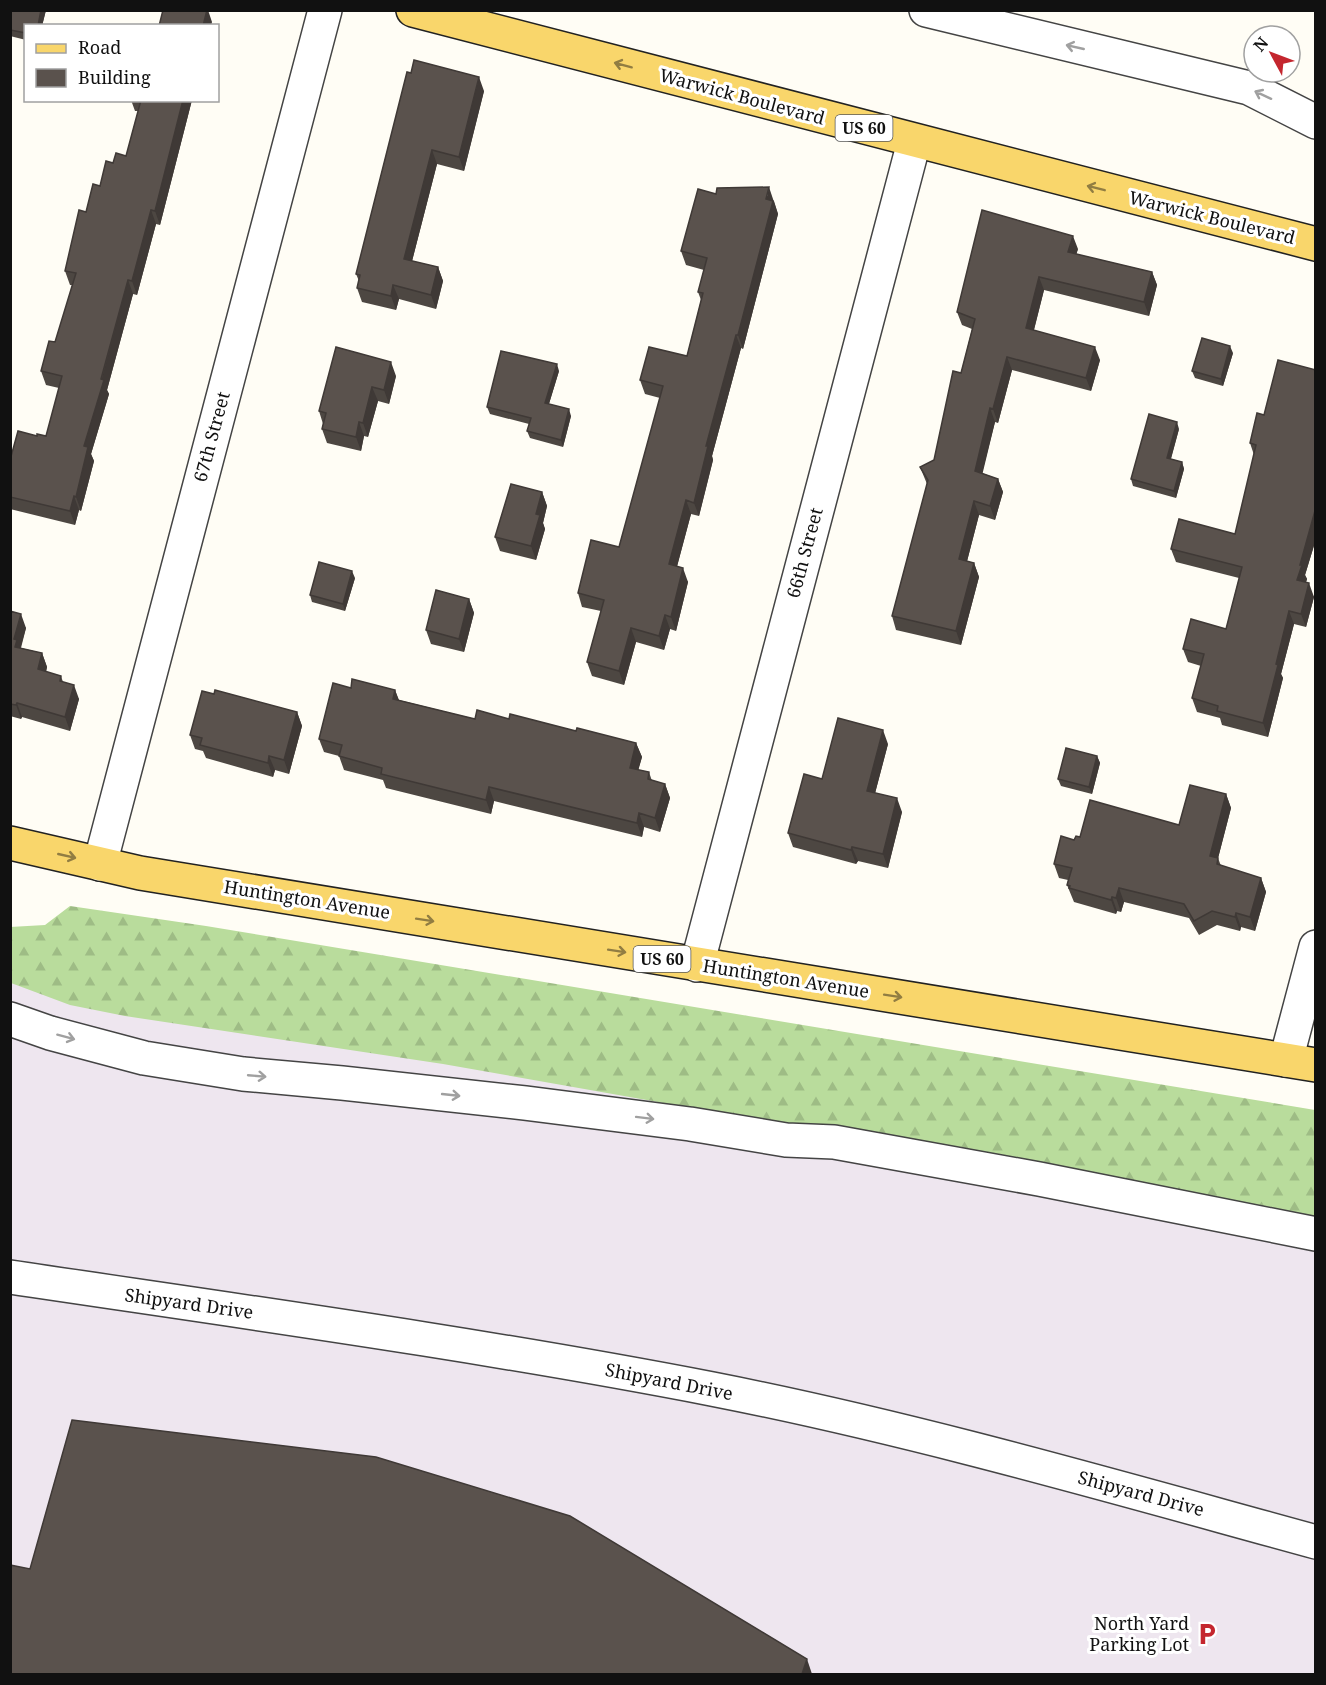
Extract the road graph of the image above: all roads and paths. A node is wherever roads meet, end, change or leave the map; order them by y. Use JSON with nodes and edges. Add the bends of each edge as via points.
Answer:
{"nodes":[{"id":1,"x":325,"y":10,"type":"edge"},
{"id":2,"x":413,"y":10,"type":"edge"},
{"id":3,"x":926,"y":10,"type":"edge"},
{"id":4,"x":1316,"y":122,"type":"edge"},
{"id":5,"x":914,"y":141,"type":"junction"},
{"id":6,"x":1316,"y":244,"type":"edge"},
{"id":7,"x":10,"y":843,"type":"edge"},
{"id":8,"x":100,"y":864,"type":"junction"},
{"id":9,"x":1316,"y":947,"type":"edge"},
{"id":10,"x":697,"y":965,"type":"junction"},
{"id":11,"x":10,"y":1019,"type":"edge"},
{"id":12,"x":1301,"y":1062,"type":"edge"},
{"id":13,"x":1316,"y":1234,"type":"edge"},
{"id":14,"x":10,"y":1277,"type":"edge"},
{"id":15,"x":1316,"y":1542,"type":"edge"}],
"edges":[{"from":1,"to":8,"type":"street","name":"67th Street"},
{"from":5,"to":2,"type":"main road","name":"Warwick Boulevard","number":"US 60","one_way":true},
{"from":4,"to":3,"type":"street","one_way":true,"via":[[1249,88]]},
{"from":6,"to":5,"type":"main road","name":"Warwick Boulevard","number":"US 60","one_way":true},
{"from":5,"to":10,"type":"street","name":"66th Street"},
{"from":7,"to":8,"type":"main road","name":"Huntington Avenue","number":"US 60","one_way":true},
{"from":8,"to":10,"type":"main road","name":"Huntington Avenue","number":"US 60","one_way":true},
{"from":9,"to":12,"type":"street"},
{"from":10,"to":12,"type":"main road","name":"Huntington Avenue","number":"US 60","one_way":true},
{"from":11,"to":13,"type":"street","one_way":true,"via":[[144,1058],[232,1072],[690,1124],[786,1140],[834,1142]]},
{"from":14,"to":15,"type":"street","name":"Shipyard Drive","via":[[408,1336],[712,1389],[897,1429]]}]}
